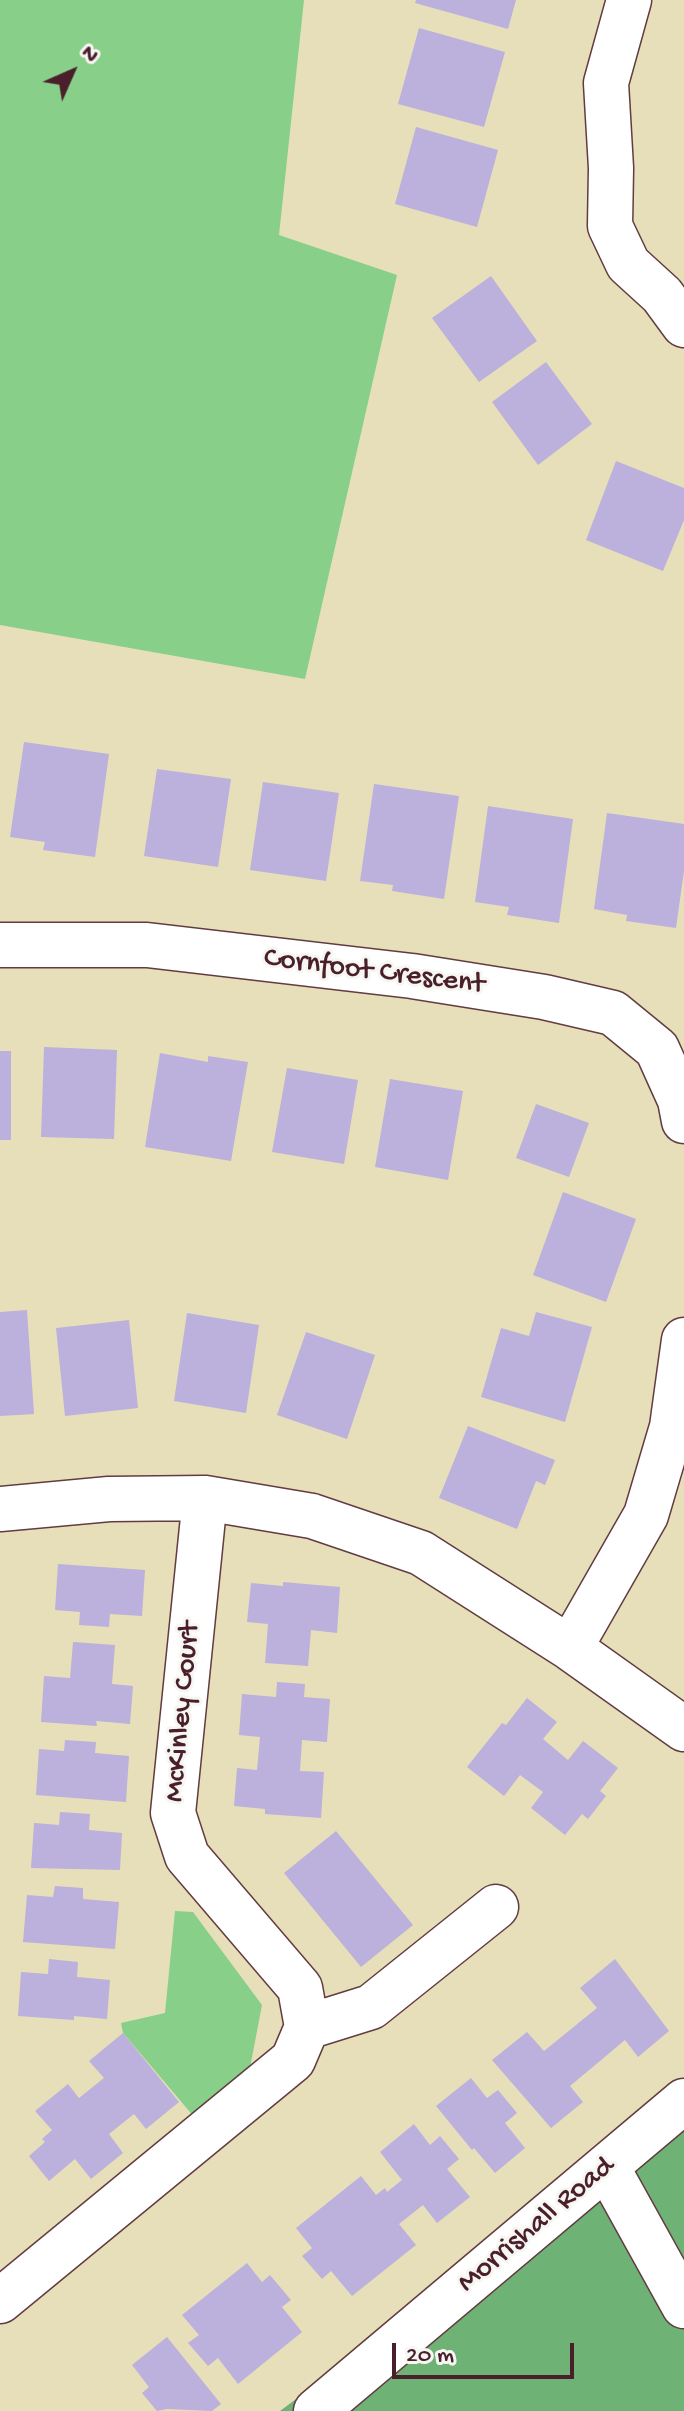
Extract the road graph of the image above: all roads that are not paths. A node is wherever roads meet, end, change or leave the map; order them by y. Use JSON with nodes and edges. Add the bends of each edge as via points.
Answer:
{"nodes":[{"id":1,"x":629,"y":0,"type":"edge"},
{"id":2,"x":684,"y":325,"type":"edge"},
{"id":3,"x":0,"y":945,"type":"edge"},
{"id":4,"x":684,"y":1121,"type":"edge"},
{"id":5,"x":684,"y":1340,"type":"edge"},
{"id":6,"x":205,"y":1498,"type":"junction"},
{"id":7,"x":0,"y":1509,"type":"edge"},
{"id":8,"x":570,"y":1648,"type":"junction"},
{"id":9,"x":684,"y":1729,"type":"edge"},
{"id":10,"x":496,"y":1907,"type":"dead end"},
{"id":11,"x":307,"y":2027,"type":"junction"},
{"id":12,"x":684,"y":2101,"type":"edge"},
{"id":13,"x":607,"y":2167,"type":"junction"},
{"id":14,"x":0,"y":2301,"type":"edge"},
{"id":15,"x":684,"y":2306,"type":"edge"},
{"id":16,"x":316,"y":2411,"type":"edge"}],
"edges":[{"from":1,"to":2,"type":"street","via":[[606,83],[610,226],[628,264],[662,295]]},
{"from":3,"to":4,"type":"street","name":"Cornfoot Crescent","via":[[147,945],[412,976],[613,1013],[657,1049]]},
{"from":5,"to":8,"type":"street","via":[[672,1427],[646,1515]]},
{"from":6,"to":7,"type":"street","via":[[109,1499]]},
{"from":6,"to":8,"type":"street","via":[[312,1516],[421,1553]]},
{"from":6,"to":11,"type":"street","name":"McKinley Court","via":[[173,1813],[187,1856],[300,1988]]},
{"from":8,"to":9,"type":"street"},
{"from":10,"to":11,"type":"street","via":[[371,2007]]},
{"from":11,"to":14,"type":"street","via":[[293,2060]]},
{"from":12,"to":13,"type":"street","name":"Morrishall Road"},
{"from":13,"to":15,"type":"street"},
{"from":13,"to":16,"type":"street","name":"Morrishall Road"}]}
